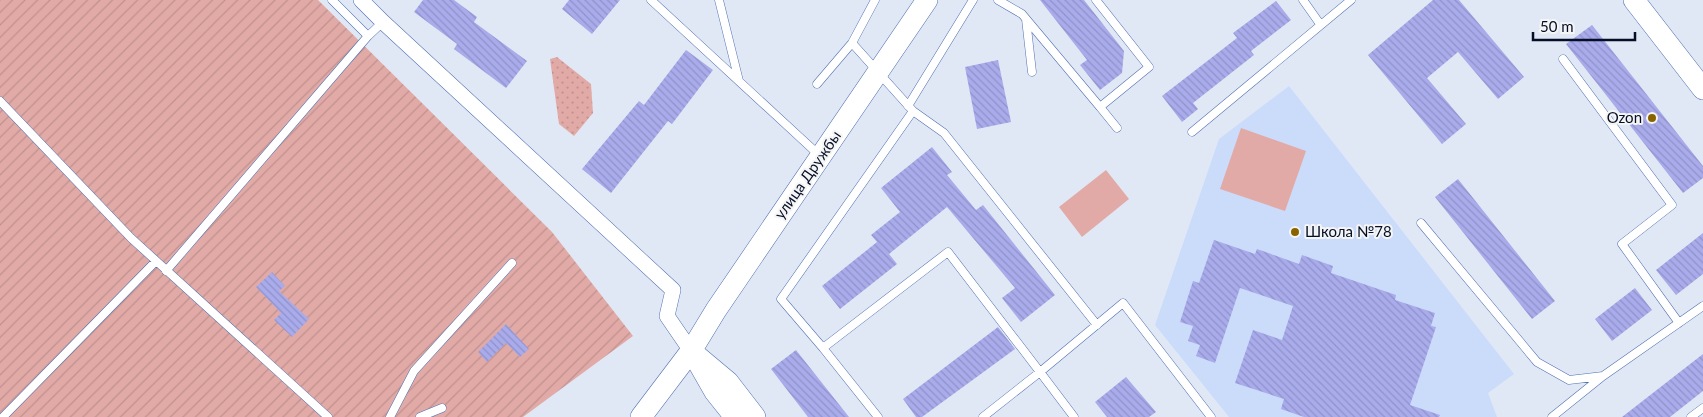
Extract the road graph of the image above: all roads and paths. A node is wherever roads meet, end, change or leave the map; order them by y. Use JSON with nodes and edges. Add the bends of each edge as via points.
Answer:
{"nodes":[{"id":1,"x":332,"y":0,"type":"edge"},
{"id":2,"x":361,"y":0,"type":"edge"},
{"id":3,"x":651,"y":0,"type":"edge"},
{"id":4,"x":719,"y":0,"type":"edge"},
{"id":5,"x":875,"y":0,"type":"edge"},
{"id":6,"x":927,"y":0,"type":"edge"},
{"id":7,"x":973,"y":0,"type":"edge"},
{"id":8,"x":998,"y":0,"type":"edge"},
{"id":9,"x":1096,"y":0,"type":"edge"},
{"id":10,"x":1303,"y":0,"type":"edge"},
{"id":11,"x":1352,"y":0,"type":"edge"},
{"id":12,"x":1634,"y":0,"type":"edge"},
{"id":13,"x":1026,"y":19,"type":"junction"},
{"id":14,"x":383,"y":22,"type":"junction"},
{"id":15,"x":1320,"y":24,"type":"junction"},
{"id":16,"x":368,"y":36,"type":"junction"},
{"id":17,"x":852,"y":43,"type":"junction"},
{"id":18,"x":1563,"y":60,"type":"dead end"},
{"id":19,"x":1032,"y":72,"type":"dead end"},
{"id":20,"x":878,"y":74,"type":"junction"},
{"id":21,"x":739,"y":80,"type":"junction"},
{"id":22,"x":817,"y":84,"type":"dead end"},
{"id":23,"x":1703,"y":90,"type":"edge"},
{"id":24,"x":0,"y":101,"type":"edge"},
{"id":25,"x":1100,"y":107,"type":"junction"},
{"id":26,"x":910,"y":109,"type":"junction"},
{"id":27,"x":1117,"y":128,"type":"dead end"},
{"id":28,"x":1192,"y":132,"type":"dead end"},
{"id":29,"x":820,"y":157,"type":"junction"},
{"id":30,"x":1421,"y":223,"type":"dead end"},
{"id":31,"x":156,"y":261,"type":"junction"},
{"id":32,"x":512,"y":263,"type":"dead end"},
{"id":33,"x":166,"y":271,"type":"junction"},
{"id":34,"x":1703,"y":306,"type":"edge"},
{"id":35,"x":1679,"y":323,"type":"junction"},
{"id":36,"x":1097,"y":325,"type":"junction"},
{"id":37,"x":823,"y":348,"type":"junction"},
{"id":38,"x":691,"y":351,"type":"junction"},
{"id":39,"x":1040,"y":372,"type":"junction"},
{"id":40,"x":1603,"y":376,"type":"junction"},
{"id":41,"x":442,"y":408,"type":"dead end"},
{"id":42,"x":1703,"y":408,"type":"edge"},
{"id":43,"x":2,"y":417,"type":"edge"},
{"id":44,"x":328,"y":417,"type":"edge"},
{"id":45,"x":390,"y":417,"type":"edge"},
{"id":46,"x":420,"y":417,"type":"edge"},
{"id":47,"x":641,"y":417,"type":"edge"},
{"id":48,"x":734,"y":417,"type":"edge"},
{"id":49,"x":755,"y":417,"type":"edge"},
{"id":50,"x":878,"y":417,"type":"edge"},
{"id":51,"x":983,"y":417,"type":"edge"},
{"id":52,"x":1074,"y":417,"type":"edge"},
{"id":53,"x":1211,"y":417,"type":"edge"},
{"id":54,"x":1552,"y":417,"type":"edge"},
{"id":55,"x":1691,"y":417,"type":"edge"}],
"edges":[{"from":1,"to":16,"type":"lane"},
{"from":2,"to":14,"type":"street"},
{"from":3,"to":21,"type":"lane"},
{"from":4,"to":21,"type":"lane"},
{"from":5,"to":17,"type":"lane"},
{"from":6,"to":20,"type":"street","name":"улица Дружбы"},
{"from":7,"to":26,"type":"lane"},
{"from":8,"to":13,"type":"lane"},
{"from":9,"to":25,"type":"lane","via":[[1149,68]]},
{"from":10,"to":15,"type":"lane"},
{"from":11,"to":15,"type":"lane"},
{"from":12,"to":23,"type":"street"},
{"from":13,"to":19,"type":"lane"},
{"from":13,"to":25,"type":"lane"},
{"from":14,"to":16,"type":"lane"},
{"from":14,"to":38,"type":"street","via":[[673,290],[667,316]]},
{"from":15,"to":28,"type":"lane"},
{"from":16,"to":33,"type":"lane"},
{"from":17,"to":20,"type":"lane"},
{"from":17,"to":22,"type":"lane"},
{"from":18,"to":35,"type":"lane","via":[[1672,205],[1622,244]]},
{"from":20,"to":26,"type":"lane"},
{"from":20,"to":29,"type":"street","name":"улица Дружбы"},
{"from":21,"to":29,"type":"lane"},
{"from":24,"to":31,"type":"lane"},
{"from":25,"to":27,"type":"lane"},
{"from":26,"to":36,"type":"lane","via":[[944,133]]},
{"from":26,"to":37,"type":"lane","via":[[781,299]]},
{"from":29,"to":38,"type":"street","name":"улица Дружбы"},
{"from":30,"to":40,"type":"lane","via":[[1537,362],[1569,380]]},
{"from":31,"to":33,"type":"lane"},
{"from":31,"to":43,"type":"lane"},
{"from":32,"to":45,"type":"lane","via":[[414,372]]},
{"from":33,"to":44,"type":"lane"},
{"from":34,"to":35,"type":"lane"},
{"from":35,"to":40,"type":"lane"},
{"from":36,"to":39,"type":"lane"},
{"from":36,"to":53,"type":"lane","via":[[1123,303]]},
{"from":37,"to":39,"type":"lane","via":[[948,252]]},
{"from":37,"to":50,"type":"lane"},
{"from":38,"to":47,"type":"street","name":"улица Дружбы"},
{"from":38,"to":48,"type":"street"},
{"from":38,"to":49,"type":"street","via":[[728,382]]},
{"from":39,"to":51,"type":"lane"},
{"from":39,"to":52,"type":"lane"},
{"from":40,"to":54,"type":"lane"},
{"from":41,"to":46,"type":"lane"},
{"from":42,"to":55,"type":"lane"}]}
